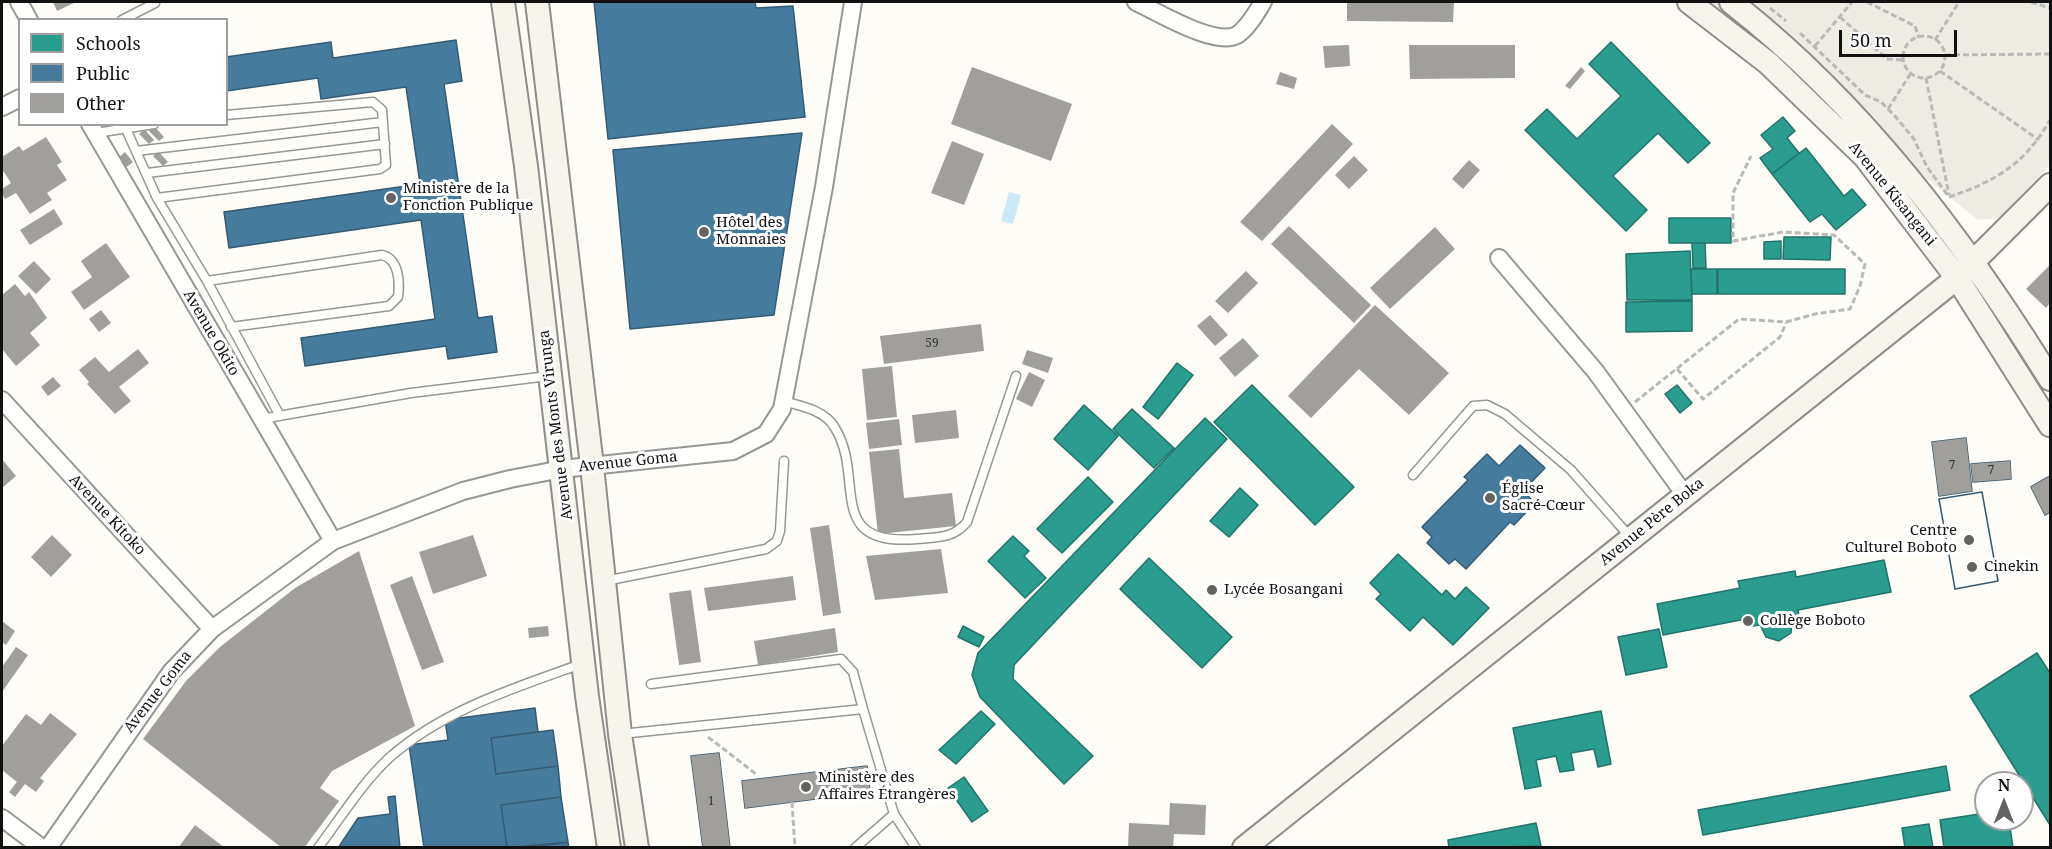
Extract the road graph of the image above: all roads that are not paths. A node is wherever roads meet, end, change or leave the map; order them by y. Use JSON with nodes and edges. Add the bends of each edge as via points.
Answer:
{"nodes":[{"id":1,"x":19,"y":2,"type":"edge"},
{"id":2,"x":503,"y":2,"type":"edge"},
{"id":3,"x":537,"y":2,"type":"edge"},
{"id":4,"x":853,"y":2,"type":"edge"},
{"id":5,"x":1136,"y":2,"type":"edge"},
{"id":6,"x":1263,"y":2,"type":"edge"},
{"id":7,"x":1689,"y":2,"type":"edge"},
{"id":8,"x":1731,"y":2,"type":"edge"},
{"id":9,"x":155,"y":3,"type":"edge"},
{"id":10,"x":28,"y":18,"type":"edge"},
{"id":11,"x":126,"y":18,"type":"edge"},
{"id":12,"x":18,"y":99,"type":"edge"},
{"id":13,"x":2,"y":107,"type":"edge"},
{"id":14,"x":228,"y":115,"type":"edge"},
{"id":15,"x":383,"y":122,"type":"junction"},
{"id":16,"x":143,"y":126,"type":"edge"},
{"id":17,"x":92,"y":129,"type":"edge"},
{"id":18,"x":126,"y":129,"type":"junction"},
{"id":19,"x":385,"y":144,"type":"junction"},
{"id":20,"x":136,"y":151,"type":"junction"},
{"id":21,"x":147,"y":173,"type":"junction"},
{"id":22,"x":2050,"y":185,"type":"edge"},
{"id":23,"x":157,"y":198,"type":"junction"},
{"id":24,"x":1499,"y":258,"type":"dead end"},
{"id":25,"x":1966,"y":271,"type":"junction"},
{"id":26,"x":207,"y":281,"type":"junction"},
{"id":27,"x":231,"y":327,"type":"junction"},
{"id":28,"x":550,"y":376,"type":"junction"},
{"id":29,"x":1016,"y":376,"type":"dead end"},
{"id":30,"x":2050,"y":379,"type":"edge"},
{"id":31,"x":2,"y":400,"type":"edge"},
{"id":32,"x":783,"y":400,"type":"junction"},
{"id":33,"x":280,"y":416,"type":"junction"},
{"id":34,"x":261,"y":419,"type":"junction"},
{"id":35,"x":2050,"y":425,"type":"edge"},
{"id":36,"x":784,"y":461,"type":"dead end"},
{"id":37,"x":592,"y":466,"type":"junction"},
{"id":38,"x":562,"y":469,"type":"junction"},
{"id":39,"x":1413,"y":475,"type":"dead end"},
{"id":40,"x":1685,"y":495,"type":"junction"},
{"id":41,"x":1632,"y":538,"type":"junction"},
{"id":42,"x":333,"y":541,"type":"junction"},
{"id":43,"x":604,"y":582,"type":"junction"},
{"id":44,"x":212,"y":629,"type":"junction"},
{"id":45,"x":584,"y":663,"type":"junction"},
{"id":46,"x":651,"y":684,"type":"dead end"},
{"id":47,"x":862,"y":710,"type":"junction"},
{"id":48,"x":620,"y":734,"type":"junction"},
{"id":49,"x":894,"y":814,"type":"junction"},
{"id":50,"x":2,"y":818,"type":"edge"},
{"id":51,"x":42,"y":848,"type":"edge"},
{"id":52,"x":48,"y":848,"type":"edge"},
{"id":53,"x":318,"y":848,"type":"edge"},
{"id":54,"x":609,"y":848,"type":"edge"},
{"id":55,"x":637,"y":848,"type":"edge"},
{"id":56,"x":855,"y":848,"type":"edge"},
{"id":57,"x":916,"y":848,"type":"edge"},
{"id":58,"x":1244,"y":848,"type":"edge"}],
"edges":[{"from":1,"to":10,"type":"street"},
{"from":2,"to":28,"type":"street","name":"Avenue des Monts Virunga"},
{"from":3,"to":37,"type":"street","name":"Avenue des Monts Virunga"},
{"from":4,"to":32,"type":"street","name":"Avenue Goma","via":[[824,187]]},
{"from":5,"to":6,"type":"street","via":[[1222,39],[1237,35]]},
{"from":7,"to":25,"type":"street","name":"Avenue Kisangani","via":[[1768,63],[1864,157]]},
{"from":8,"to":25,"type":"street","via":[[1818,77],[1926,199]]},
{"from":9,"to":11,"type":"lane"},
{"from":12,"to":13,"type":"street"},
{"from":14,"to":15,"type":"lane","via":[[373,102],[382,110]]},
{"from":15,"to":19,"type":"lane"},
{"from":15,"to":20,"type":"lane"},
{"from":16,"to":18,"type":"lane"},
{"from":17,"to":18,"type":"lane"},
{"from":17,"to":34,"type":"street","name":"Avenue Okito"},
{"from":18,"to":20,"type":"lane"},
{"from":19,"to":21,"type":"lane"},
{"from":19,"to":23,"type":"lane","via":[[387,162],[380,169]]},
{"from":20,"to":21,"type":"lane"},
{"from":21,"to":23,"type":"lane"},
{"from":22,"to":25,"type":"street","name":"Avenue Père Boka"},
{"from":23,"to":26,"type":"lane"},
{"from":24,"to":40,"type":"street","via":[[1596,372]]},
{"from":25,"to":30,"type":"street","name":"Avenue Kisangani","via":[[2009,313]]},
{"from":25,"to":35,"type":"street","name":"Avenue Kisangani"},
{"from":25,"to":40,"type":"street","name":"Avenue Père Boka"},
{"from":26,"to":27,"type":"lane"},
{"from":26,"to":27,"type":"lane","via":[[382,255],[395,264],[398,297],[389,306]]},
{"from":27,"to":33,"type":"lane"},
{"from":28,"to":33,"type":"lane","via":[[411,393]]},
{"from":28,"to":38,"type":"street","name":"Avenue des Monts Virunga"},
{"from":29,"to":32,"type":"lane","via":[[967,522],[951,536],[894,541],[878,538],[865,529],[855,518],[842,444],[835,426],[820,413]]},
{"from":31,"to":44,"type":"street","name":"Avenue Kitoko"},
{"from":32,"to":37,"type":"street","name":"Avenue Goma","via":[[782,409],[766,434],[732,451]]},
{"from":33,"to":34,"type":"lane"},
{"from":34,"to":42,"type":"street","name":"Avenue Okito"},
{"from":36,"to":43,"type":"lane","via":[[780,531],[777,541],[766,549]]},
{"from":37,"to":38,"type":"street","name":"Avenue Goma"},
{"from":37,"to":43,"type":"street","name":"Avenue des Monts Virunga"},
{"from":38,"to":42,"type":"street","name":"Avenue Goma","via":[[463,491]]},
{"from":38,"to":45,"type":"street","name":"Avenue des Monts Virunga"},
{"from":39,"to":41,"type":"lane","via":[[1473,406],[1486,405],[1505,414],[1571,470]]},
{"from":40,"to":41,"type":"street","name":"Avenue Père Boka"},
{"from":41,"to":58,"type":"street","name":"Avenue Père Boka"},
{"from":42,"to":44,"type":"street","name":"Avenue Goma"},
{"from":43,"to":48,"type":"street","name":"Avenue des Monts Virunga"},
{"from":44,"to":52,"type":"street","name":"Avenue Goma","via":[[143,709]]},
{"from":45,"to":53,"type":"lane","via":[[486,698],[436,725],[389,759]]},
{"from":45,"to":54,"type":"street","name":"Avenue des Monts Virunga"},
{"from":46,"to":47,"type":"lane","via":[[841,659],[853,672]]},
{"from":47,"to":48,"type":"lane"},
{"from":47,"to":49,"type":"lane"},
{"from":48,"to":55,"type":"street","name":"Avenue des Monts Virunga"},
{"from":49,"to":56,"type":"lane"},
{"from":49,"to":57,"type":"lane"},
{"from":50,"to":51,"type":"street"}]}
